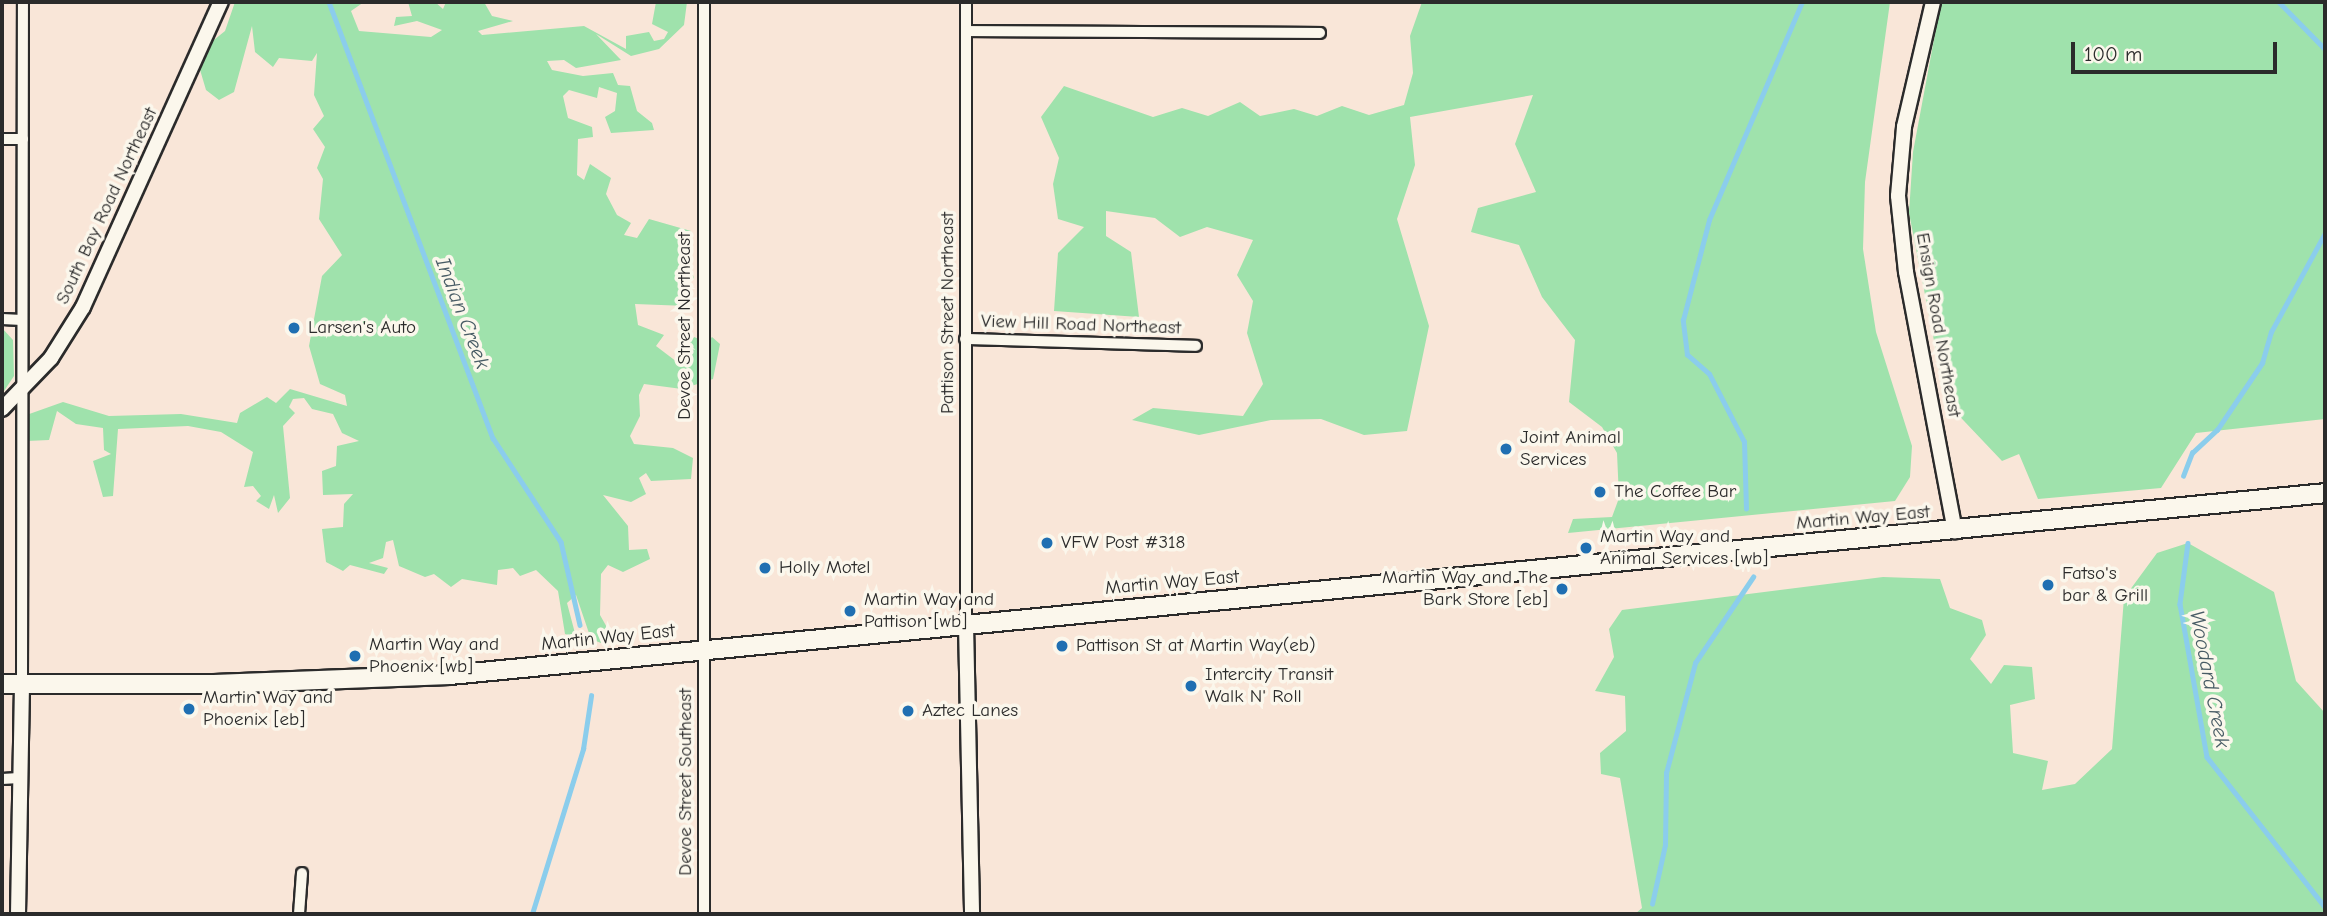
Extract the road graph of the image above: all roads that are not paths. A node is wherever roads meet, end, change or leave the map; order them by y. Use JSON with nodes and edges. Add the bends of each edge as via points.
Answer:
{"nodes":[{"id":1,"x":23,"y":2,"type":"edge"},
{"id":2,"x":221,"y":2,"type":"edge"},
{"id":3,"x":704,"y":2,"type":"edge"},
{"id":4,"x":966,"y":2,"type":"edge"},
{"id":5,"x":1933,"y":2,"type":"edge"},
{"id":6,"x":966,"y":31,"type":"junction"},
{"id":7,"x":1320,"y":33,"type":"dead end"},
{"id":8,"x":2,"y":139,"type":"edge"},
{"id":9,"x":23,"y":139,"type":"junction"},
{"id":10,"x":2,"y":319,"type":"edge"},
{"id":11,"x":22,"y":320,"type":"junction"},
{"id":12,"x":965,"y":339,"type":"junction"},
{"id":13,"x":1196,"y":346,"type":"dead end"},
{"id":14,"x":23,"y":390,"type":"junction"},
{"id":15,"x":2,"y":410,"type":"edge"},
{"id":16,"x":2325,"y":493,"type":"edge"},
{"id":17,"x":1955,"y":531,"type":"junction"},
{"id":18,"x":966,"y":624,"type":"junction"},
{"id":19,"x":703,"y":650,"type":"junction"},
{"id":20,"x":2,"y":684,"type":"edge"},
{"id":21,"x":22,"y":684,"type":"junction"},
{"id":22,"x":19,"y":778,"type":"junction"},
{"id":23,"x":2,"y":779,"type":"edge"},
{"id":24,"x":302,"y":873,"type":"dead end"},
{"id":25,"x":18,"y":914,"type":"edge"},
{"id":26,"x":299,"y":914,"type":"edge"},
{"id":27,"x":705,"y":914,"type":"edge"},
{"id":28,"x":972,"y":914,"type":"edge"}],
"edges":[{"from":1,"to":9,"type":"street"},
{"from":2,"to":14,"type":"street","name":"South Bay Road Northeast","via":[[83,307]]},
{"from":3,"to":19,"type":"street","name":"Devoe Street Northeast"},
{"from":4,"to":6,"type":"street","name":"Pattison Street Northeast"},
{"from":5,"to":17,"type":"street","name":"Ensign Road Northeast","via":[[1904,127],[1898,196],[1906,272]]},
{"from":6,"to":7,"type":"street"},
{"from":6,"to":12,"type":"street","name":"Pattison Street Northeast"},
{"from":8,"to":9,"type":"street"},
{"from":9,"to":11,"type":"street"},
{"from":10,"to":11,"type":"street"},
{"from":11,"to":14,"type":"street"},
{"from":12,"to":13,"type":"street","name":"View Hill Road Northeast"},
{"from":12,"to":18,"type":"street","name":"Pattison Street Northeast"},
{"from":14,"to":15,"type":"street","name":"South Bay Road Northeast"},
{"from":14,"to":21,"type":"street"},
{"from":16,"to":17,"type":"main road","name":"Martin Way East"},
{"from":17,"to":18,"type":"main road","name":"Martin Way East"},
{"from":18,"to":19,"type":"main road","name":"Martin Way East"},
{"from":18,"to":28,"type":"street"},
{"from":19,"to":21,"type":"main road","name":"Martin Way East","via":[[450,675]]},
{"from":19,"to":27,"type":"street","name":"Devoe Street Southeast"},
{"from":20,"to":21,"type":"main road","name":"Martin Way East"},
{"from":21,"to":22,"type":"street"},
{"from":22,"to":23,"type":"street"},
{"from":22,"to":25,"type":"street"},
{"from":24,"to":26,"type":"street"}]}
